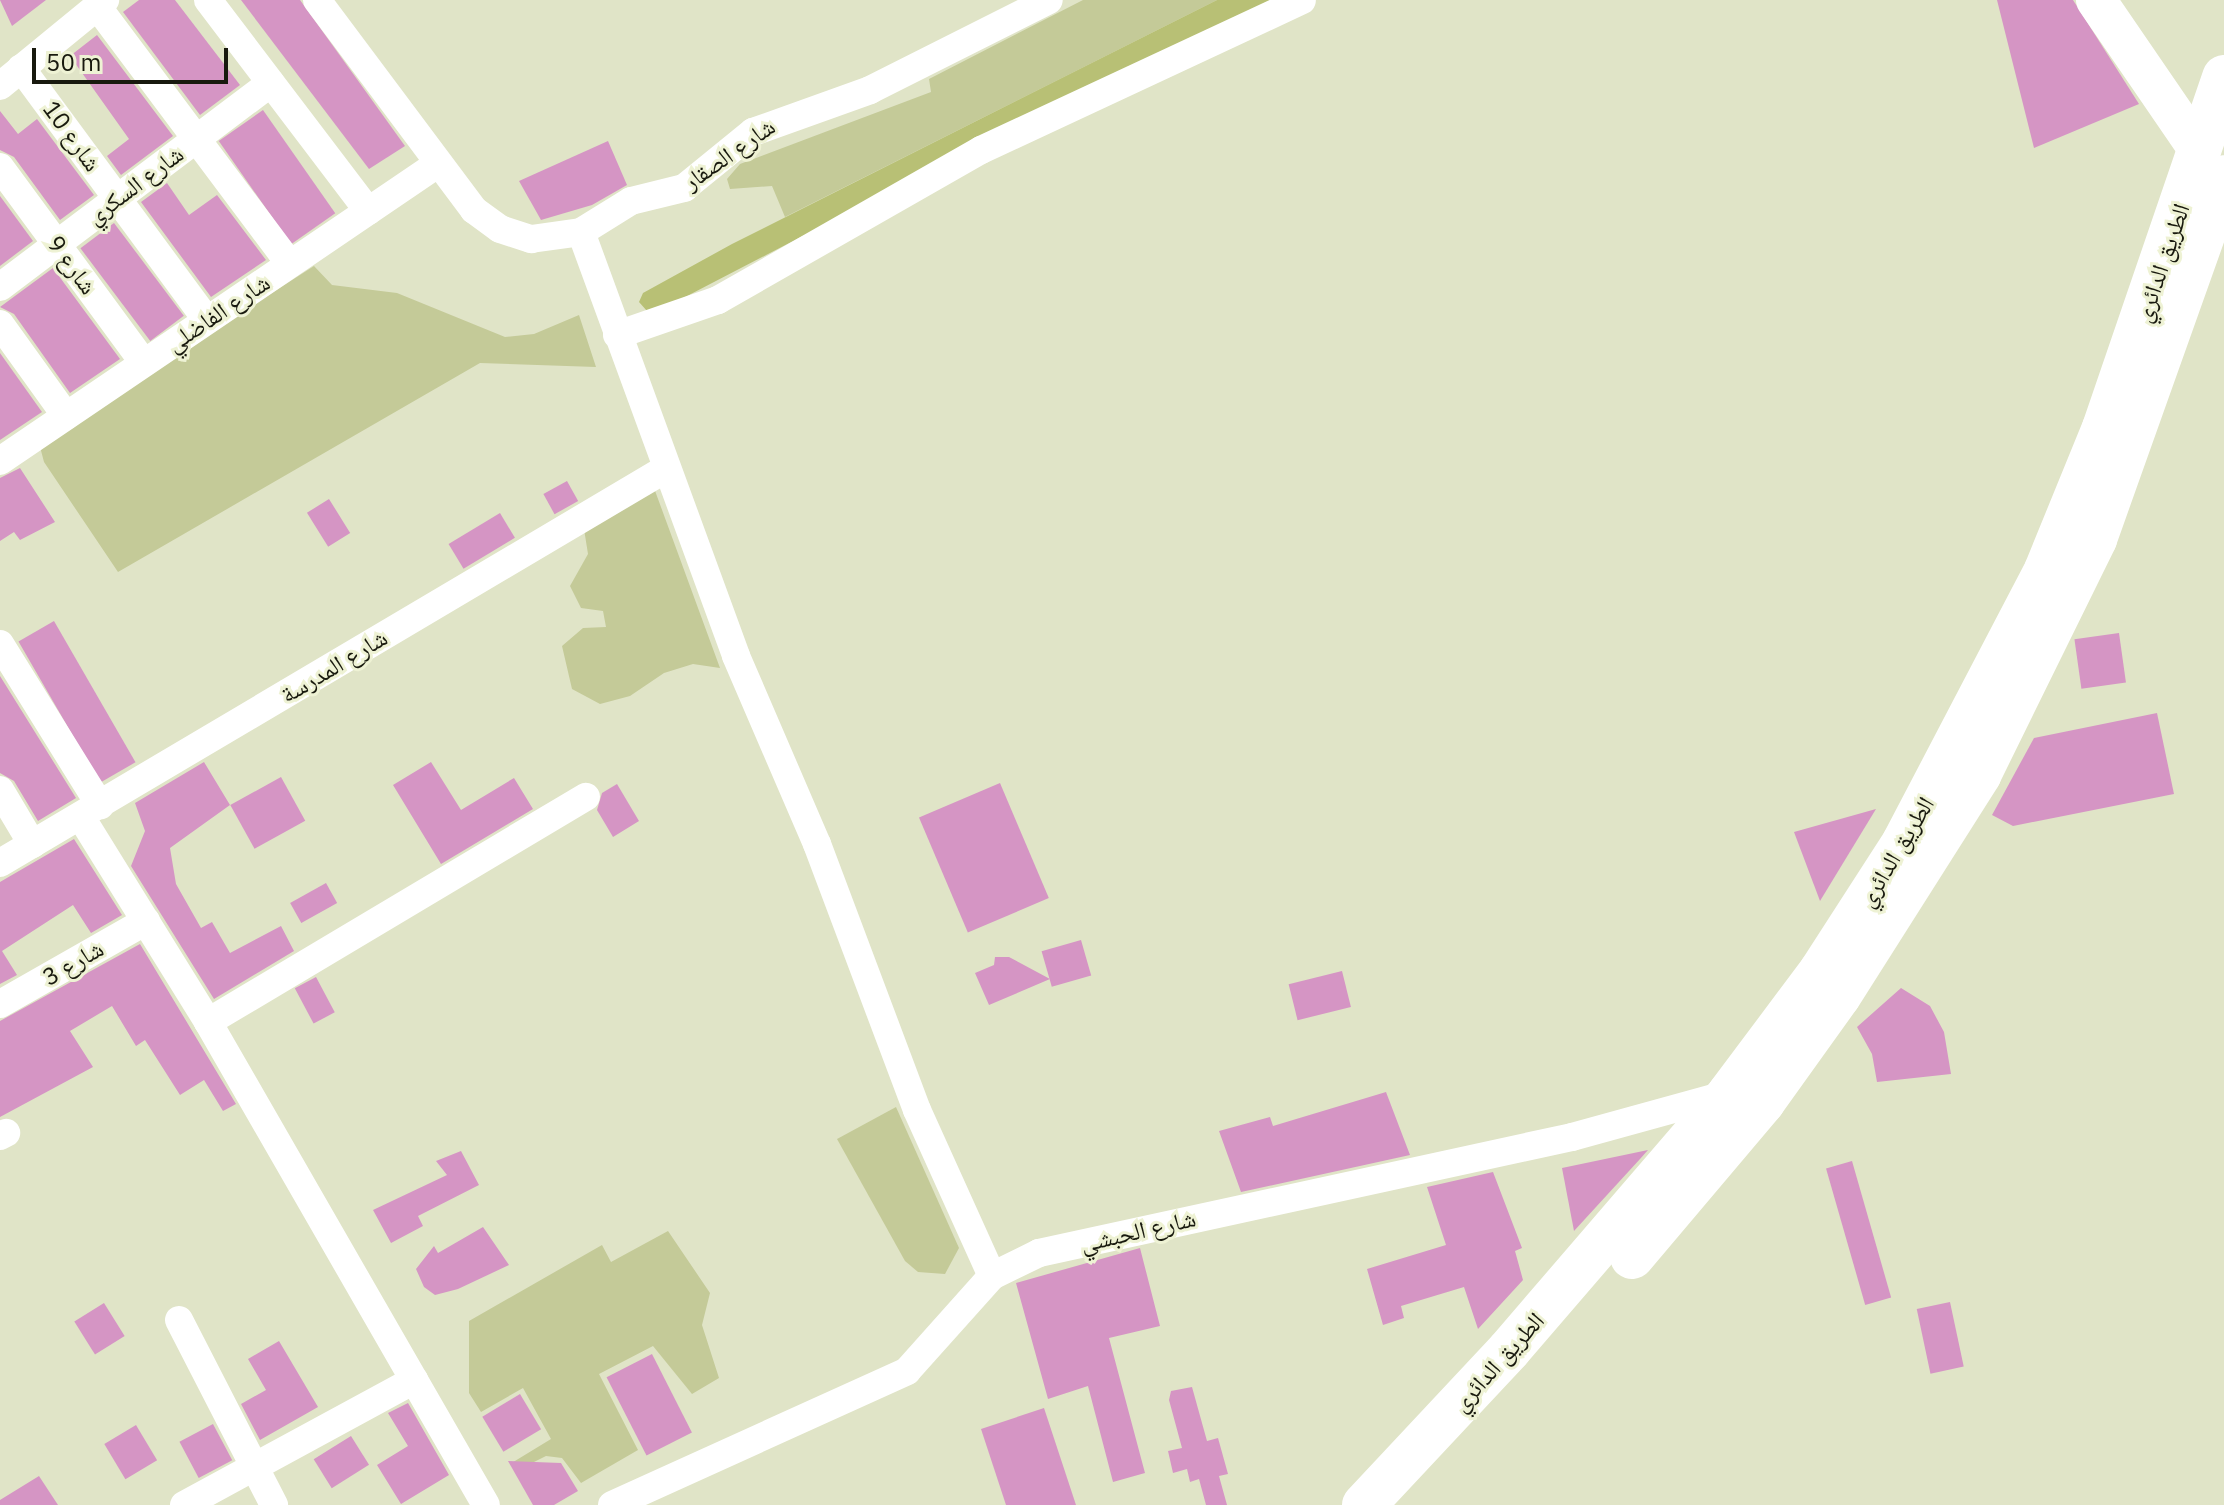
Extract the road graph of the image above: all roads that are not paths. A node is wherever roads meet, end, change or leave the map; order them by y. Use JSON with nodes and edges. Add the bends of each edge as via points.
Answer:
{"nodes":[{"id":1,"x":208,"y":0,"type":"edge"},
{"id":2,"x":317,"y":0,"type":"edge"},
{"id":3,"x":1049,"y":0,"type":"edge"},
{"id":4,"x":1302,"y":0,"type":"edge"},
{"id":5,"x":2096,"y":0,"type":"edge"},
{"id":6,"x":101,"y":3,"type":"edge"},
{"id":7,"x":11,"y":77,"type":"edge"},
{"id":8,"x":2224,"y":77,"type":"edge"},
{"id":9,"x":271,"y":83,"type":"junction"},
{"id":10,"x":197,"y":139,"type":"junction"},
{"id":11,"x":436,"y":165,"type":"junction"},
{"id":12,"x":0,"y":167,"type":"edge"},
{"id":13,"x":2217,"y":177,"type":"edge"},
{"id":14,"x":118,"y":198,"type":"junction"},
{"id":15,"x":368,"y":211,"type":"junction"},
{"id":16,"x":581,"y":232,"type":"junction"},
{"id":17,"x":57,"y":244,"type":"junction"},
{"id":18,"x":290,"y":264,"type":"junction"},
{"id":19,"x":0,"y":287,"type":"edge"},
{"id":20,"x":207,"y":320,"type":"junction"},
{"id":21,"x":0,"y":324,"type":"edge"},
{"id":22,"x":617,"y":335,"type":"junction"},
{"id":23,"x":144,"y":363,"type":"junction"},
{"id":24,"x":66,"y":416,"type":"junction"},
{"id":25,"x":0,"y":461,"type":"edge"},
{"id":26,"x":667,"y":468,"type":"junction"},
{"id":27,"x":0,"y":644,"type":"edge"},
{"id":28,"x":0,"y":790,"type":"edge"},
{"id":29,"x":586,"y":797,"type":"dead end"},
{"id":30,"x":90,"y":811,"type":"junction"},
{"id":31,"x":32,"y":844,"type":"junction"},
{"id":32,"x":0,"y":863,"type":"edge"},
{"id":33,"x":146,"y":921,"type":"junction"},
{"id":34,"x":0,"y":1004,"type":"edge"},
{"id":35,"x":208,"y":1022,"type":"junction"},
{"id":36,"x":1729,"y":1094,"type":"junction"},
{"id":37,"x":992,"y":1276,"type":"junction"},
{"id":38,"x":179,"y":1320,"type":"dead end"},
{"id":39,"x":414,"y":1380,"type":"junction"},
{"id":40,"x":254,"y":1467,"type":"junction"},
{"id":41,"x":666,"y":1493,"type":"edge"},
{"id":42,"x":184,"y":1505,"type":"edge"},
{"id":43,"x":274,"y":1505,"type":"edge"},
{"id":44,"x":486,"y":1505,"type":"edge"},
{"id":45,"x":612,"y":1505,"type":"edge"},
{"id":46,"x":1364,"y":1505,"type":"edge"},
{"id":47,"x":1402,"y":1505,"type":"edge"}],
"edges":[{"from":1,"to":9,"type":"street"},
{"from":2,"to":11,"type":"street","name":"شارع الصقار"},
{"from":3,"to":16,"type":"street","name":"شارع الصقار","via":[[870,90],[766,125],[684,188],[631,201]]},
{"from":4,"to":22,"type":"street","via":[[981,150],[718,300]]},
{"from":5,"to":13,"type":"street"},
{"from":6,"to":7,"type":"street"},
{"from":6,"to":10,"type":"street"},
{"from":7,"to":14,"type":"street","name":"شارع 10"},
{"from":8,"to":13,"type":"highway","name":"الطريق الدائري"},
{"from":9,"to":10,"type":"street","name":"شارع السكري"},
{"from":9,"to":15,"type":"street"},
{"from":10,"to":14,"type":"street","name":"شارع السكري"},
{"from":10,"to":18,"type":"street"},
{"from":11,"to":15,"type":"street","name":"شارع الفاضلي"},
{"from":11,"to":16,"type":"street","name":"شارع الصقار","via":[[474,210],[500,229],[531,239]]},
{"from":12,"to":17,"type":"street","name":"شارع 9"},
{"from":13,"to":36,"type":"highway","name":"الطريق الدائري","via":[[1979,708],[1829,958]]},
{"from":13,"to":47,"type":"highway","name":"الطريق الدائري","via":[[2095,539],[1979,775],[1912,887],[1763,1102],[1582,1314]]},
{"from":14,"to":17,"type":"street","name":"شارع السكري"},
{"from":14,"to":20,"type":"street","name":"شارع 10"},
{"from":15,"to":18,"type":"street","name":"شارع الفاضلي"},
{"from":16,"to":22,"type":"street"},
{"from":17,"to":19,"type":"street","name":"شارع السكري"},
{"from":17,"to":23,"type":"street","name":"شارع 9"},
{"from":18,"to":20,"type":"street","name":"شارع الفاضلي"},
{"from":20,"to":23,"type":"street","name":"شارع الفاضلي"},
{"from":21,"to":24,"type":"street"},
{"from":22,"to":26,"type":"street"},
{"from":23,"to":24,"type":"street","name":"شارع الفاضلي"},
{"from":24,"to":25,"type":"street","name":"شارع الفاضلي"},
{"from":26,"to":30,"type":"street","name":"شارع المدرسة"},
{"from":26,"to":37,"type":"street","via":[[736,656],[887,1019],[917,1110]]},
{"from":27,"to":30,"type":"street"},
{"from":28,"to":31,"type":"street"},
{"from":29,"to":35,"type":"street"},
{"from":30,"to":31,"type":"street","name":"شارع المدرسة"},
{"from":30,"to":33,"type":"street"},
{"from":31,"to":32,"type":"street","name":"شارع المدرسة"},
{"from":33,"to":34,"type":"street","name":"شارع 3"},
{"from":33,"to":35,"type":"street"},
{"from":35,"to":39,"type":"street"},
{"from":36,"to":37,"type":"street","name":"شارع الحبشي","via":[[1572,1137],[1039,1253]]},
{"from":36,"to":46,"type":"highway","name":"الطريق الدائري","via":[[1520,1339]]},
{"from":37,"to":41,"type":"street","name":"شارع الحبشي","via":[[907,1371]]},
{"from":38,"to":40,"type":"street"},
{"from":39,"to":40,"type":"street"},
{"from":39,"to":44,"type":"street"},
{"from":40,"to":42,"type":"street"},
{"from":40,"to":43,"type":"street"},
{"from":41,"to":45,"type":"street","name":"شارع الحبشي"}]}
